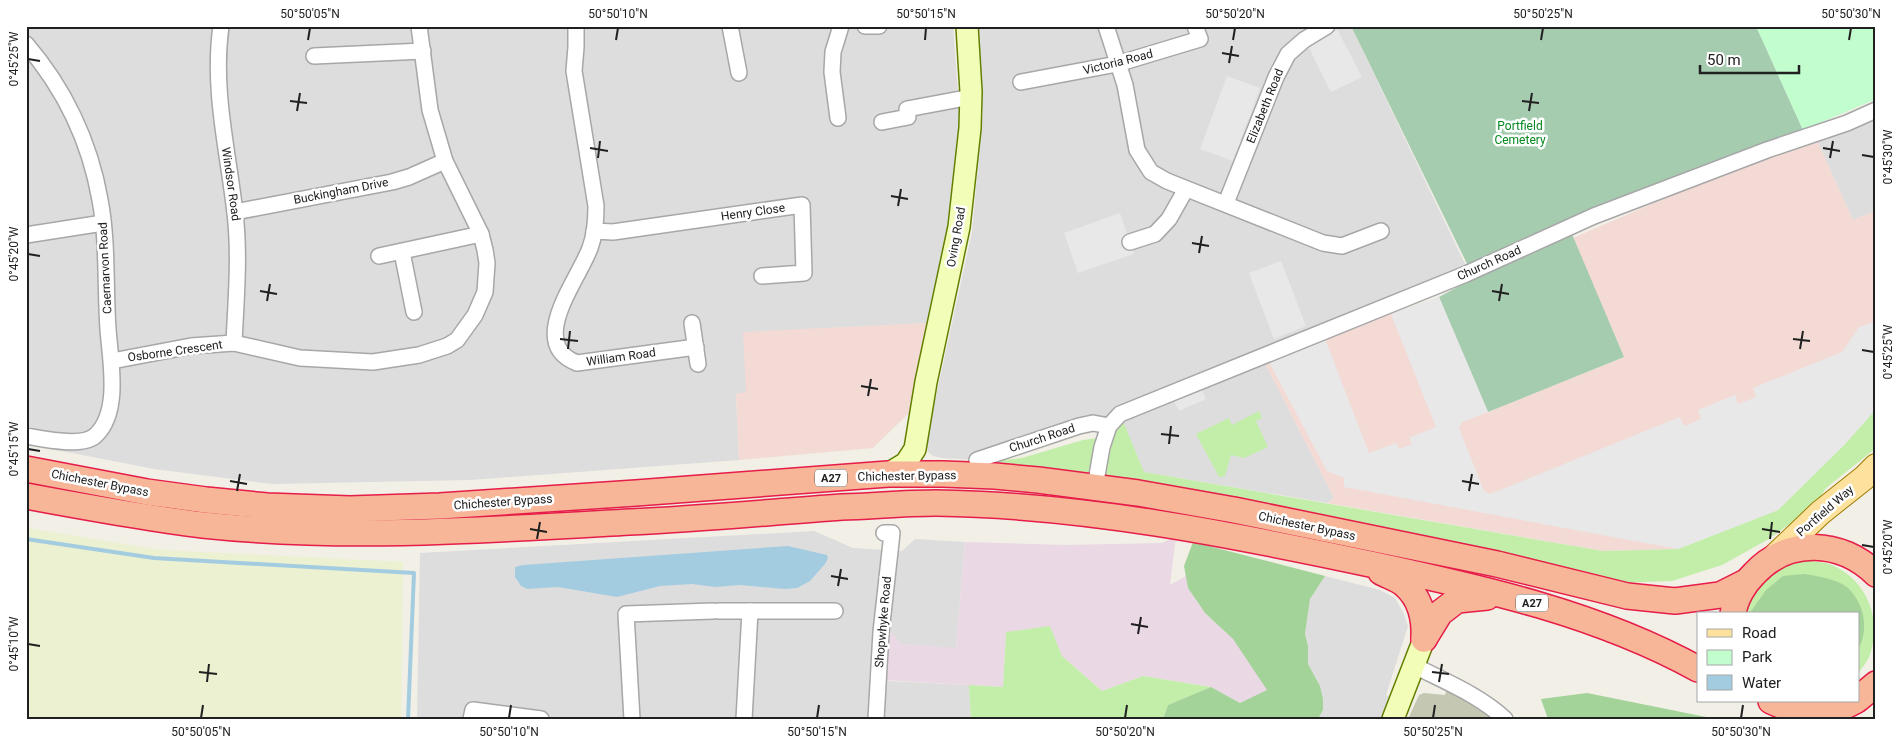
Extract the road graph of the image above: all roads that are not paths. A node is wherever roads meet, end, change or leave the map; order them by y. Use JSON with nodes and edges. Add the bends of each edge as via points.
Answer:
{"nodes":[{"id":1,"x":220,"y":26,"type":"edge"},
{"id":2,"x":419,"y":26,"type":"edge"},
{"id":3,"x":576,"y":26,"type":"edge"},
{"id":4,"x":730,"y":26,"type":"edge"},
{"id":5,"x":841,"y":26,"type":"edge"},
{"id":6,"x":865,"y":26,"type":"edge"},
{"id":7,"x":879,"y":26,"type":"edge"},
{"id":8,"x":967,"y":26,"type":"edge"},
{"id":9,"x":1106,"y":26,"type":"edge"},
{"id":10,"x":1195,"y":26,"type":"edge"},
{"id":11,"x":1327,"y":26,"type":"edge"},
{"id":12,"x":26,"y":44,"type":"edge"},
{"id":13,"x":423,"y":51,"type":"junction"},
{"id":14,"x":314,"y":56,"type":"dead end"},
{"id":15,"x":1117,"y":64,"type":"junction"},
{"id":16,"x":739,"y":73,"type":"dead end"},
{"id":17,"x":1021,"y":82,"type":"dead end"},
{"id":18,"x":970,"y":97,"type":"junction"},
{"id":19,"x":1876,"y":110,"type":"edge"},
{"id":20,"x":838,"y":118,"type":"dead end"},
{"id":21,"x":882,"y":122,"type":"dead end"},
{"id":22,"x":445,"y":162,"type":"junction"},
{"id":23,"x":1186,"y":189,"type":"junction"},
{"id":24,"x":1226,"y":204,"type":"junction"},
{"id":25,"x":235,"y":212,"type":"junction"},
{"id":26,"x":103,"y":223,"type":"junction"},
{"id":27,"x":594,"y":231,"type":"junction"},
{"id":28,"x":1381,"y":231,"type":"dead end"},
{"id":29,"x":481,"y":234,"type":"junction"},
{"id":30,"x":26,"y":235,"type":"edge"},
{"id":31,"x":1130,"y":242,"type":"dead end"},
{"id":32,"x":402,"y":252,"type":"junction"},
{"id":33,"x":379,"y":256,"type":"dead end"},
{"id":34,"x":762,"y":276,"type":"dead end"},
{"id":35,"x":414,"y":312,"type":"dead end"},
{"id":36,"x":692,"y":323,"type":"dead end"},
{"id":37,"x":234,"y":343,"type":"junction"},
{"id":38,"x":696,"y":347,"type":"junction"},
{"id":39,"x":112,"y":360,"type":"junction"},
{"id":40,"x":698,"y":364,"type":"dead end"},
{"id":41,"x":1109,"y":426,"type":"junction"},
{"id":42,"x":26,"y":436,"type":"edge"},
{"id":43,"x":915,"y":445,"type":"junction"},
{"id":44,"x":977,"y":460,"type":"dead end"},
{"id":45,"x":1876,"y":466,"type":"edge"},
{"id":46,"x":26,"y":469,"type":"edge"},
{"id":47,"x":888,"y":474,"type":"junction"},
{"id":48,"x":943,"y":474,"type":"junction"},
{"id":49,"x":1095,"y":487,"type":"junction"},
{"id":50,"x":26,"y":496,"type":"edge"},
{"id":51,"x":884,"y":532,"type":"dead end"},
{"id":52,"x":1775,"y":556,"type":"junction"},
{"id":53,"x":1358,"y":561,"type":"junction"},
{"id":54,"x":1875,"y":570,"type":"edge"},
{"id":55,"x":1746,"y":582,"type":"junction"},
{"id":56,"x":1503,"y":595,"type":"junction"},
{"id":57,"x":750,"y":611,"type":"junction"},
{"id":58,"x":835,"y":611,"type":"dead end"},
{"id":59,"x":1734,"y":612,"type":"edge"},
{"id":60,"x":1424,"y":639,"type":"junction"},
{"id":61,"x":1415,"y":666,"type":"junction"},
{"id":62,"x":1697,"y":668,"type":"edge"},
{"id":63,"x":1863,"y":695,"type":"edge"},
{"id":64,"x":1852,"y":702,"type":"edge"},
{"id":65,"x":1782,"y":710,"type":"edge"},
{"id":66,"x":472,"y":719,"type":"edge"},
{"id":67,"x":541,"y":719,"type":"edge"},
{"id":68,"x":632,"y":719,"type":"edge"},
{"id":69,"x":744,"y":719,"type":"edge"},
{"id":70,"x":876,"y":719,"type":"edge"},
{"id":71,"x":1393,"y":719,"type":"edge"},
{"id":72,"x":1505,"y":719,"type":"edge"},
{"id":73,"x":1853,"y":719,"type":"edge"}],
"edges":[{"from":1,"to":25,"type":"street","name":"Windsor Road","via":[[217,63],[219,102]]},
{"from":2,"to":13,"type":"street","name":"Osborne Crescent"},
{"from":3,"to":27,"type":"street","via":[[574,71],[596,206]]},
{"from":4,"to":16,"type":"street"},
{"from":5,"to":20,"type":"street","via":[[833,52],[832,72]]},
{"from":6,"to":7,"type":"street"},
{"from":8,"to":18,"type":"main road","name":"Oving Road"},
{"from":9,"to":15,"type":"street"},
{"from":10,"to":15,"type":"street","name":"Victoria Road","via":[[1200,40]]},
{"from":11,"to":24,"type":"street","name":"Elizabeth Road","via":[[1288,54]]},
{"from":12,"to":26,"type":"street","name":"Caernarvon Road","via":[[46,68],[70,108],[96,179]]},
{"from":13,"to":14,"type":"street"},
{"from":13,"to":22,"type":"street","name":"Osborne Crescent","via":[[430,110]]},
{"from":15,"to":17,"type":"street","name":"Victoria Road"},
{"from":15,"to":23,"type":"street","via":[[1125,85],[1137,150],[1150,172]]},
{"from":18,"to":21,"type":"street","via":[[907,109],[908,117]]},
{"from":18,"to":43,"type":"main road","name":"Oving Road","via":[[960,219]]},
{"from":19,"to":41,"type":"street","name":"Church Road","via":[[1594,216],[1466,274],[1120,414]]},
{"from":22,"to":25,"type":"street","name":"Buckingham Drive","via":[[392,182]]},
{"from":22,"to":29,"type":"street","name":"Osborne Crescent"},
{"from":23,"to":24,"type":"street"},
{"from":23,"to":31,"type":"street","via":[[1169,219],[1155,234]]},
{"from":24,"to":28,"type":"street","via":[[1323,243],[1342,246]]},
{"from":25,"to":37,"type":"street","name":"Windsor Road","via":[[238,272]]},
{"from":26,"to":30,"type":"street"},
{"from":26,"to":39,"type":"street","name":"Caernarvon Road"},
{"from":27,"to":34,"type":"street","name":"Henry Close","via":[[613,232],[802,205],[804,273]]},
{"from":27,"to":38,"type":"street","name":"William Road","via":[[591,246],[567,292],[556,323],[557,348],[562,355],[577,363]]},
{"from":29,"to":32,"type":"street"},
{"from":29,"to":37,"type":"street","name":"Osborne Crescent","via":[[487,263],[485,292],[476,315],[457,340],[446,346],[420,355],[373,362],[300,358]]},
{"from":32,"to":33,"type":"street"},
{"from":32,"to":35,"type":"street"},
{"from":36,"to":38,"type":"street"},
{"from":37,"to":39,"type":"street","name":"Osborne Crescent","via":[[192,346]]},
{"from":38,"to":40,"type":"street"},
{"from":39,"to":42,"type":"street","name":"Caernarvon Road","via":[[113,384],[108,413],[96,436],[70,442]]},
{"from":41,"to":44,"type":"street","name":"Church Road","via":[[1093,423],[1079,426]]},
{"from":41,"to":49,"type":"street"},
{"from":43,"to":47,"type":"main road","name":"Oving Road","via":[[910,458]]},
{"from":43,"to":48,"type":"main road","via":[[921,458]]},
{"from":45,"to":52,"type":"main road","name":"Portfield Way"},
{"from":46,"to":47,"type":"highway","name":"Chichester Bypass","number":"A27","via":[[206,500],[268,506],[350,508],[440,506]]},
{"from":47,"to":48,"type":"highway","name":"Chichester Bypass","number":"A27"},
{"from":48,"to":49,"type":"highway","name":"Chichester Bypass","number":"A27"},
{"from":49,"to":55,"type":"highway","name":"Chichester Bypass","number":"A27","via":[[1234,510],[1628,596],[1675,601],[1720,595]]},
{"from":50,"to":53,"type":"highway","name":"Chichester Bypass","number":"A27","via":[[207,525],[344,532],[614,523],[943,503],[1068,510],[1226,534]]},
{"from":51,"to":70,"type":"street","name":"Shopwhyke Road","via":[[892,533]]},
{"from":52,"to":54,"type":"highway","via":[[1792,549],[1828,547],[1845,552]]},
{"from":52,"to":55,"type":"highway"},
{"from":53,"to":56,"type":"highway","name":"Chichester Bypass","number":"A27"},
{"from":53,"to":60,"type":"highway","via":[[1405,584],[1422,612]]},
{"from":55,"to":59,"type":"highway"},
{"from":56,"to":60,"type":"highway","via":[[1456,600],[1440,613]]},
{"from":56,"to":62,"type":"highway","name":"Chichester Bypass","number":"A27","via":[[1608,627],[1664,650]]},
{"from":57,"to":58,"type":"street"},
{"from":57,"to":68,"type":"street","via":[[626,614]]},
{"from":57,"to":69,"type":"street"},
{"from":60,"to":61,"type":"main road"},
{"from":61,"to":71,"type":"main road"},
{"from":61,"to":72,"type":"street","via":[[1479,699]]},
{"from":63,"to":73,"type":"highway"},
{"from":64,"to":65,"type":"highway","via":[[1827,712]]},
{"from":66,"to":67,"type":"street","via":[[472,710]]}]}
